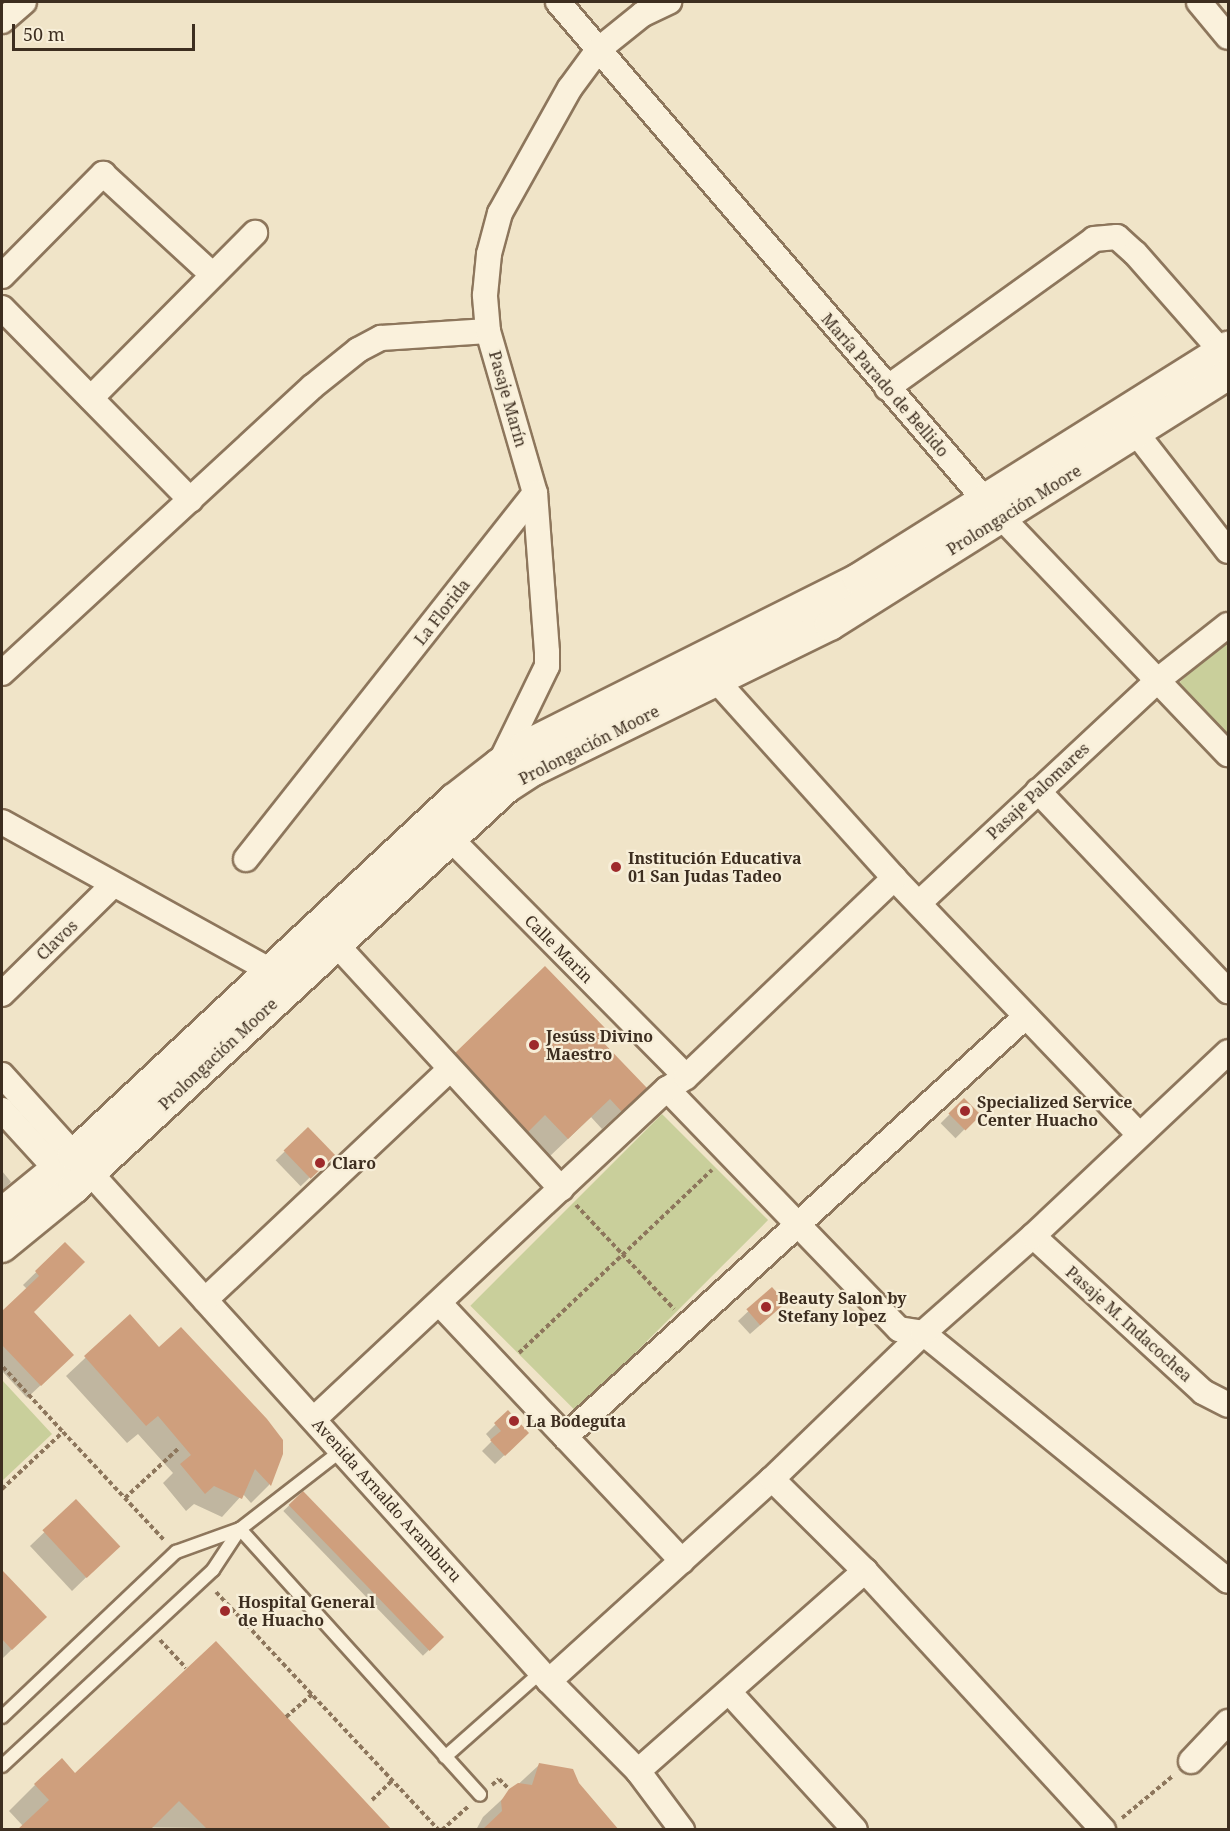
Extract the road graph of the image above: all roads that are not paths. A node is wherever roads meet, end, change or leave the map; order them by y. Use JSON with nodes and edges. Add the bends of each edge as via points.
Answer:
{"nodes":[{"id":1,"x":24,"y":2,"type":"edge"},
{"id":2,"x":558,"y":2,"type":"edge"},
{"id":3,"x":669,"y":2,"type":"edge"},
{"id":4,"x":1199,"y":2,"type":"edge"},
{"id":5,"x":2,"y":21,"type":"edge"},
{"id":6,"x":1228,"y":37,"type":"edge"},
{"id":7,"x":598,"y":50,"type":"junction"},
{"id":8,"x":255,"y":233,"type":"dead end"},
{"id":9,"x":213,"y":275,"type":"junction"},
{"id":10,"x":2,"y":276,"type":"edge"},
{"id":11,"x":2,"y":309,"type":"edge"},
{"id":12,"x":488,"y":331,"type":"junction"},
{"id":13,"x":1226,"y":358,"type":"edge"},
{"id":14,"x":887,"y":388,"type":"junction"},
{"id":15,"x":91,"y":398,"type":"junction"},
{"id":16,"x":1137,"y":434,"type":"junction"},
{"id":17,"x":535,"y":492,"type":"junction"},
{"id":18,"x":191,"y":500,"type":"junction"},
{"id":19,"x":991,"y":508,"type":"junction"},
{"id":20,"x":1228,"y":551,"type":"edge"},
{"id":21,"x":1228,"y":625,"type":"edge"},
{"id":22,"x":708,"y":672,"type":"junction"},
{"id":23,"x":2,"y":674,"type":"edge"},
{"id":24,"x":1158,"y":680,"type":"junction"},
{"id":25,"x":1228,"y":754,"type":"edge"},
{"id":26,"x":502,"y":776,"type":"junction"},
{"id":27,"x":1038,"y":791,"type":"junction"},
{"id":28,"x":2,"y":822,"type":"edge"},
{"id":29,"x":442,"y":830,"type":"junction"},
{"id":30,"x":246,"y":859,"type":"dead end"},
{"id":31,"x":894,"y":878,"type":"junction"},
{"id":32,"x":113,"y":885,"type":"junction"},
{"id":33,"x":919,"y":903,"type":"junction"},
{"id":34,"x":328,"y":934,"type":"junction"},
{"id":35,"x":269,"y":970,"type":"junction"},
{"id":36,"x":1228,"y":991,"type":"edge"},
{"id":37,"x":2,"y":994,"type":"edge"},
{"id":38,"x":1026,"y":1016,"type":"junction"},
{"id":39,"x":1228,"y":1052,"type":"edge"},
{"id":40,"x":449,"y":1070,"type":"junction"},
{"id":41,"x":2,"y":1076,"type":"edge"},
{"id":42,"x":676,"y":1083,"type":"junction"},
{"id":43,"x":2,"y":1110,"type":"edge"},
{"id":44,"x":1139,"y":1134,"type":"junction"},
{"id":45,"x":73,"y":1171,"type":"junction"},
{"id":46,"x":561,"y":1189,"type":"junction"},
{"id":47,"x":2,"y":1213,"type":"edge"},
{"id":48,"x":797,"y":1222,"type":"junction"},
{"id":49,"x":1033,"y":1236,"type":"junction"},
{"id":50,"x":2,"y":1247,"type":"edge"},
{"id":51,"x":206,"y":1300,"type":"junction"},
{"id":52,"x":440,"y":1304,"type":"junction"},
{"id":53,"x":923,"y":1333,"type":"junction"},
{"id":54,"x":1228,"y":1405,"type":"edge"},
{"id":55,"x":314,"y":1419,"type":"junction"},
{"id":56,"x":565,"y":1437,"type":"junction"},
{"id":57,"x":342,"y":1450,"type":"junction"},
{"id":58,"x":772,"y":1479,"type":"junction"},
{"id":59,"x":240,"y":1529,"type":"junction"},
{"id":60,"x":682,"y":1561,"type":"junction"},
{"id":61,"x":865,"y":1571,"type":"junction"},
{"id":62,"x":1228,"y":1581,"type":"edge"},
{"id":63,"x":545,"y":1677,"type":"junction"},
{"id":64,"x":730,"y":1694,"type":"junction"},
{"id":65,"x":2,"y":1717,"type":"edge"},
{"id":66,"x":1228,"y":1722,"type":"edge"},
{"id":67,"x":445,"y":1756,"type":"junction"},
{"id":68,"x":1191,"y":1761,"type":"road end"},
{"id":69,"x":2,"y":1766,"type":"edge"},
{"id":70,"x":638,"y":1771,"type":"junction"},
{"id":71,"x":480,"y":1795,"type":"dead end"},
{"id":72,"x":1109,"y":1827,"type":"edge"},
{"id":73,"x":682,"y":1830,"type":"edge"},
{"id":74,"x":855,"y":1830,"type":"edge"}],
"edges":[{"from":1,"to":5,"type":"street"},
{"from":2,"to":7,"type":"street","name":"María Parado de Bellido"},
{"from":3,"to":7,"type":"street","name":"Pasaje Marín","via":[[643,14]]},
{"from":4,"to":6,"type":"street"},
{"from":7,"to":12,"type":"street","name":"Pasaje Marín","via":[[570,88],[500,213],[489,254],[485,295]]},
{"from":7,"to":14,"type":"street","name":"María Parado de Bellido"},
{"from":8,"to":9,"type":"street"},
{"from":9,"to":10,"type":"street","via":[[103,174]]},
{"from":9,"to":15,"type":"street"},
{"from":11,"to":15,"type":"street"},
{"from":12,"to":17,"type":"street","name":"Pasaje Marín"},
{"from":12,"to":18,"type":"street","via":[[381,338],[358,350],[312,387]]},
{"from":13,"to":14,"type":"street","via":[[1135,253],[1117,237],[1094,239]]},
{"from":13,"to":16,"type":"street","name":"Prolongación Moore"},
{"from":13,"to":19,"type":"street","name":"Prolongación Moore"},
{"from":14,"to":19,"type":"street","name":"María Parado de Bellido"},
{"from":15,"to":18,"type":"street"},
{"from":16,"to":19,"type":"street","name":"Prolongación Moore"},
{"from":16,"to":20,"type":"street"},
{"from":17,"to":26,"type":"street","name":"Pasaje Marín","via":[[547,666]]},
{"from":17,"to":30,"type":"street","name":"La Florida"},
{"from":18,"to":23,"type":"street"},
{"from":19,"to":22,"type":"street","name":"Prolongación Moore","via":[[830,625]]},
{"from":19,"to":24,"type":"street","name":"María Parado de Bellido"},
{"from":21,"to":24,"type":"street","name":"Pasaje Palomares"},
{"from":22,"to":26,"type":"street","name":"Prolongación Moore","via":[[534,770]]},
{"from":22,"to":31,"type":"street"},
{"from":24,"to":25,"type":"street","name":"María Parado de Bellido"},
{"from":24,"to":27,"type":"street","name":"Pasaje Palomares"},
{"from":26,"to":29,"type":"street","name":"Prolongación Moore"},
{"from":27,"to":33,"type":"street","name":"Pasaje Palomares"},
{"from":27,"to":36,"type":"street"},
{"from":28,"to":32,"type":"street"},
{"from":29,"to":34,"type":"street","name":"Prolongación Moore"},
{"from":29,"to":42,"type":"street","name":"Calle Marin"},
{"from":31,"to":33,"type":"street"},
{"from":31,"to":42,"type":"street"},
{"from":32,"to":35,"type":"street"},
{"from":32,"to":37,"type":"street","name":"Clavos"},
{"from":33,"to":38,"type":"street"},
{"from":34,"to":35,"type":"street","name":"Prolongación Moore"},
{"from":34,"to":40,"type":"street"},
{"from":34,"to":45,"type":"street","name":"Prolongación Moore"},
{"from":35,"to":45,"type":"street","name":"Prolongación Moore"},
{"from":38,"to":44,"type":"street"},
{"from":38,"to":48,"type":"street"},
{"from":39,"to":44,"type":"street"},
{"from":40,"to":46,"type":"street"},
{"from":40,"to":51,"type":"street"},
{"from":41,"to":45,"type":"street"},
{"from":42,"to":46,"type":"street"},
{"from":42,"to":48,"type":"street","name":"Calle Marin","via":[[730,1153]]},
{"from":43,"to":45,"type":"street"},
{"from":44,"to":49,"type":"street"},
{"from":45,"to":47,"type":"street","name":"Prolongación Moore"},
{"from":45,"to":50,"type":"street","name":"Prolongación Moore"},
{"from":45,"to":51,"type":"street","name":"Avenida Arnaldo Aramburu"},
{"from":46,"to":52,"type":"street"},
{"from":48,"to":53,"type":"street","name":"Calle Marin","via":[[899,1329]]},
{"from":48,"to":56,"type":"street"},
{"from":49,"to":53,"type":"street"},
{"from":49,"to":54,"type":"street","name":"Pasaje M. Indacochea","via":[[1203,1392]]},
{"from":51,"to":55,"type":"street","name":"Avenida Arnaldo Aramburu"},
{"from":52,"to":55,"type":"street"},
{"from":52,"to":56,"type":"street"},
{"from":53,"to":58,"type":"street"},
{"from":53,"to":62,"type":"street"},
{"from":55,"to":57,"type":"street","name":"Avenida Arnaldo Aramburu"},
{"from":56,"to":60,"type":"street"},
{"from":57,"to":59,"type":"lane"},
{"from":57,"to":63,"type":"street","name":"Avenida Arnaldo Aramburu"},
{"from":58,"to":60,"type":"street"},
{"from":58,"to":61,"type":"street"},
{"from":59,"to":65,"type":"lane","via":[[176,1552]]},
{"from":59,"to":67,"type":"lane"},
{"from":59,"to":69,"type":"lane","via":[[204,1579]]},
{"from":60,"to":63,"type":"street"},
{"from":61,"to":64,"type":"street"},
{"from":61,"to":72,"type":"street"},
{"from":63,"to":67,"type":"lane"},
{"from":63,"to":70,"type":"street","name":"Avenida Arnaldo Aramburu"},
{"from":64,"to":70,"type":"street"},
{"from":64,"to":74,"type":"street"},
{"from":66,"to":68,"type":"street"},
{"from":67,"to":71,"type":"lane"},
{"from":70,"to":73,"type":"street","name":"Avenida Arnaldo Aramburu"}]}
